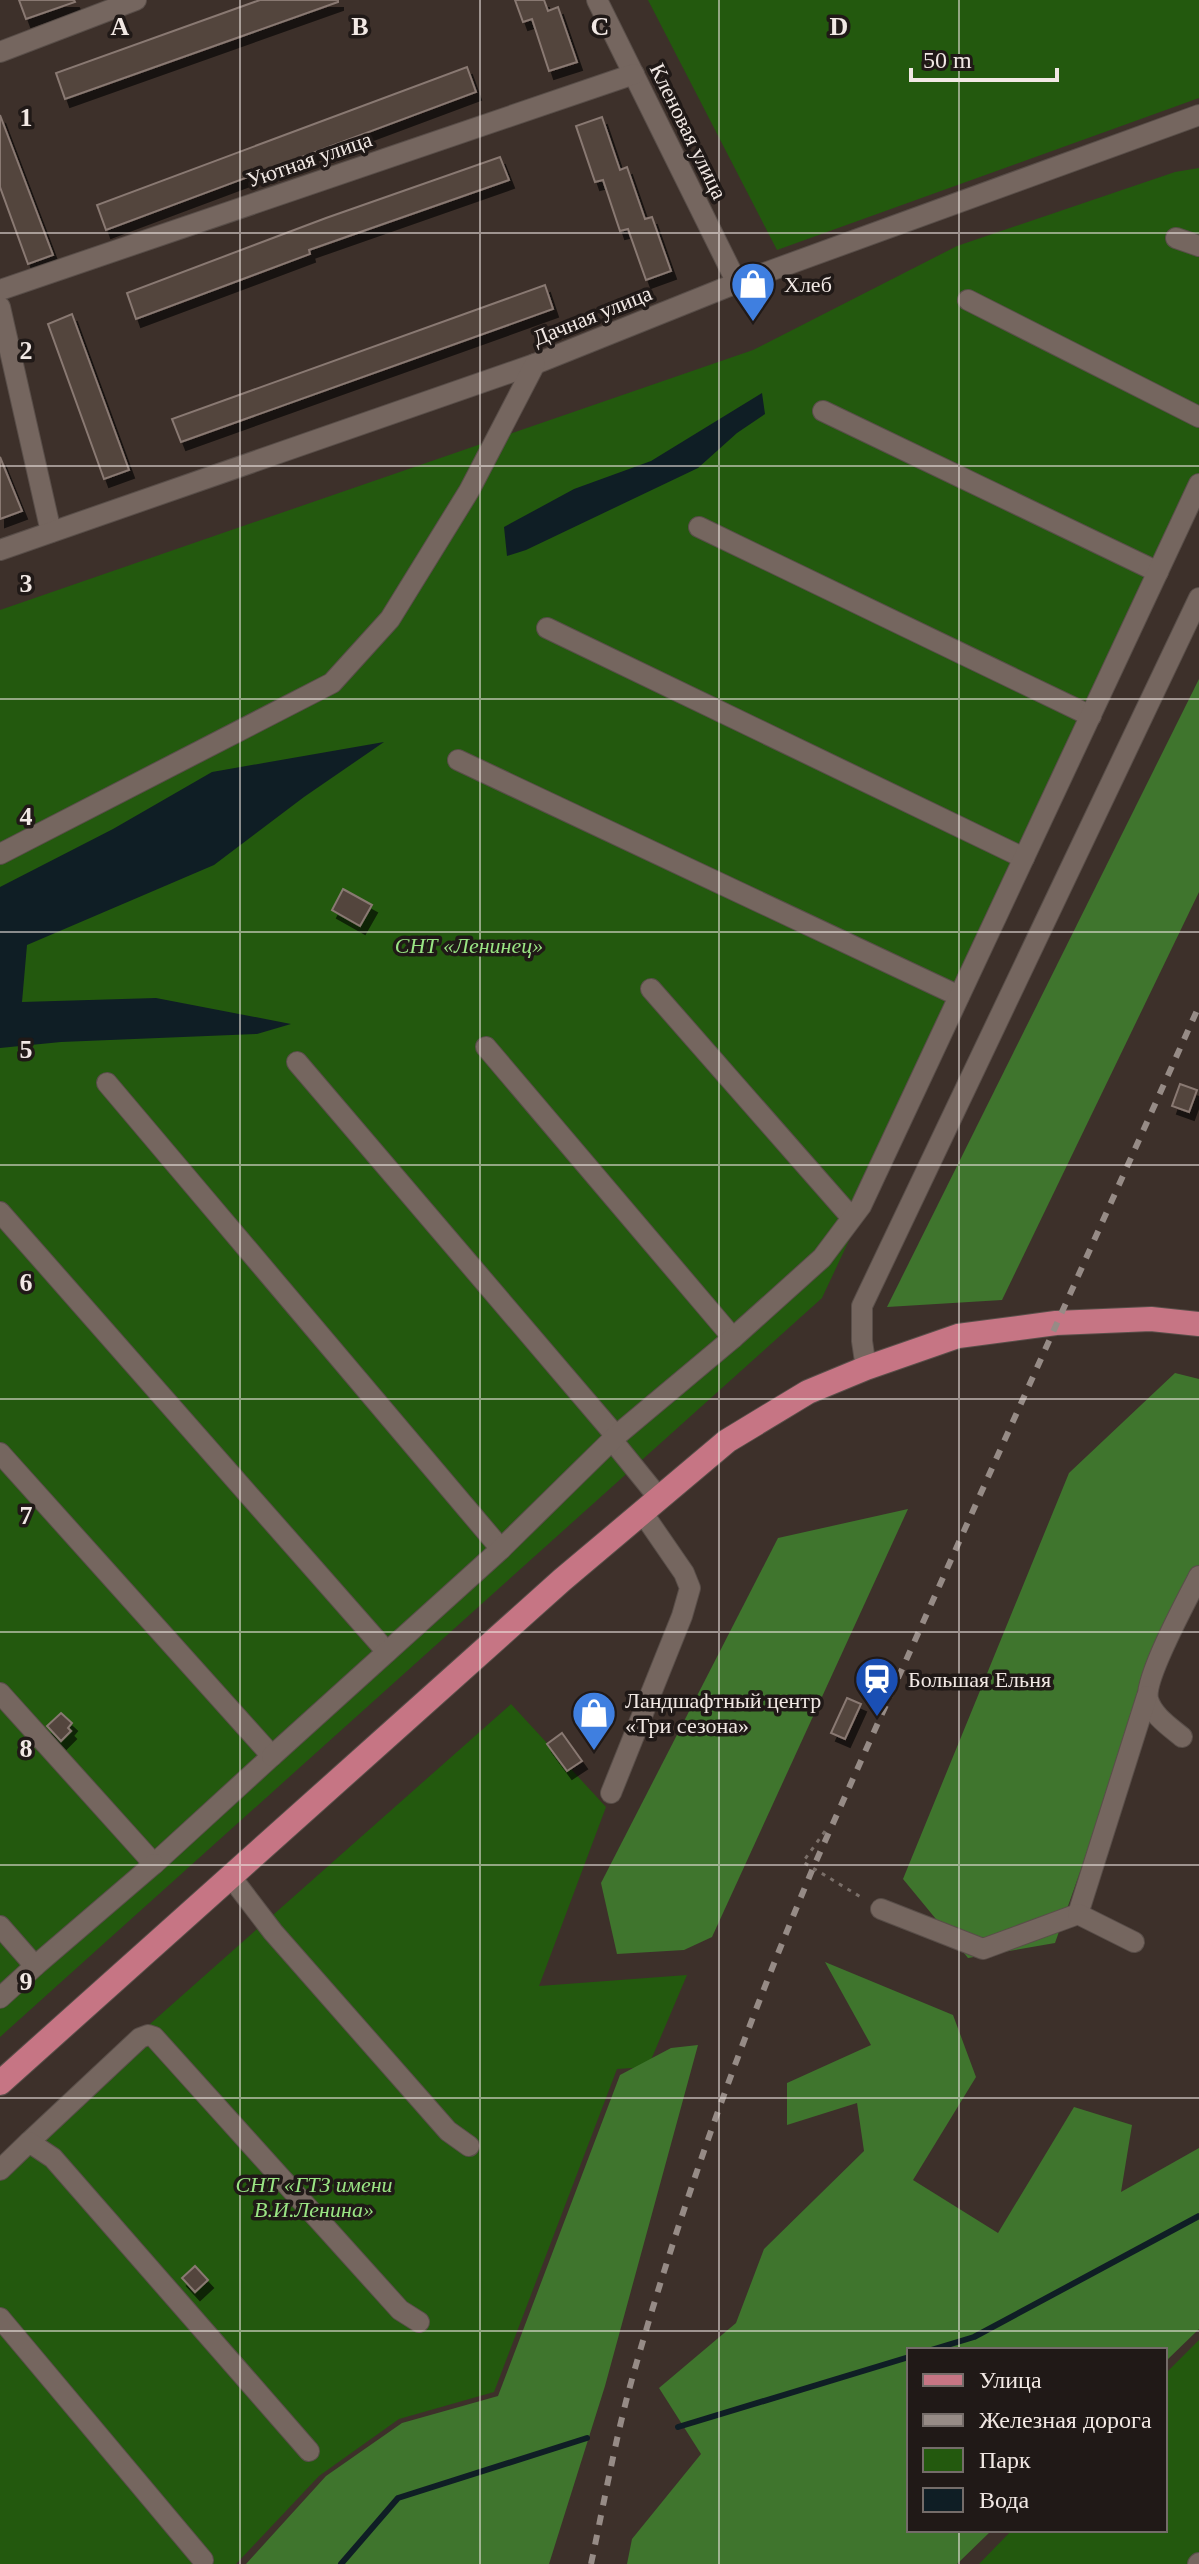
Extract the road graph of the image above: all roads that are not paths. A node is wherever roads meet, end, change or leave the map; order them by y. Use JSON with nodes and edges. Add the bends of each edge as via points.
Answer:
{"nodes":[{"id":1,"x":136,"y":0,"type":"edge"},
{"id":2,"x":597,"y":0,"type":"edge"},
{"id":3,"x":0,"y":52,"type":"edge"},
{"id":4,"x":634,"y":74,"type":"junction"},
{"id":5,"x":1199,"y":115,"type":"edge"},
{"id":6,"x":1176,"y":238,"type":"dead end"},
{"id":7,"x":1199,"y":246,"type":"edge"},
{"id":8,"x":737,"y":283,"type":"junction"},
{"id":9,"x":0,"y":290,"type":"edge"},
{"id":10,"x":968,"y":300,"type":"dead end"},
{"id":11,"x":0,"y":307,"type":"edge"},
{"id":12,"x":535,"y":364,"type":"junction"},
{"id":13,"x":823,"y":411,"type":"dead end"},
{"id":14,"x":1199,"y":417,"type":"edge"},
{"id":15,"x":1199,"y":484,"type":"edge"},
{"id":16,"x":699,"y":527,"type":"dead end"},
{"id":17,"x":51,"y":532,"type":"junction"},
{"id":18,"x":0,"y":550,"type":"edge"},
{"id":19,"x":1158,"y":572,"type":"junction"},
{"id":20,"x":1199,"y":598,"type":"edge"},
{"id":21,"x":547,"y":628,"type":"dead end"},
{"id":22,"x":1091,"y":716,"type":"junction"},
{"id":23,"x":458,"y":760,"type":"dead end"},
{"id":24,"x":0,"y":854,"type":"edge"},
{"id":25,"x":1024,"y":858,"type":"junction"},
{"id":26,"x":651,"y":989,"type":"dead end"},
{"id":27,"x":959,"y":996,"type":"junction"},
{"id":28,"x":486,"y":1047,"type":"dead end"},
{"id":29,"x":297,"y":1062,"type":"dead end"},
{"id":30,"x":107,"y":1083,"type":"dead end"},
{"id":31,"x":0,"y":1212,"type":"edge"},
{"id":32,"x":851,"y":1217,"type":"junction"},
{"id":33,"x":1199,"y":1307,"type":"edge"},
{"id":34,"x":1151,"y":1319,"type":"junction"},
{"id":35,"x":1199,"y":1324,"type":"edge"},
{"id":36,"x":733,"y":1338,"type":"junction"},
{"id":37,"x":866,"y":1368,"type":"junction"},
{"id":38,"x":614,"y":1438,"type":"junction"},
{"id":39,"x":0,"y":1453,"type":"edge"},
{"id":40,"x":651,"y":1505,"type":"junction"},
{"id":41,"x":501,"y":1549,"type":"junction"},
{"id":42,"x":1199,"y":1576,"type":"edge"},
{"id":43,"x":387,"y":1652,"type":"junction"},
{"id":44,"x":0,"y":1693,"type":"edge"},
{"id":45,"x":1147,"y":1696,"type":"junction"},
{"id":46,"x":1182,"y":1737,"type":"dead end"},
{"id":47,"x":272,"y":1756,"type":"junction"},
{"id":48,"x":611,"y":1793,"type":"dead end"},
{"id":49,"x":154,"y":1864,"type":"junction"},
{"id":50,"x":231,"y":1877,"type":"junction"},
{"id":51,"x":881,"y":1909,"type":"road end"},
{"id":52,"x":1078,"y":1914,"type":"junction"},
{"id":53,"x":0,"y":1926,"type":"edge"},
{"id":54,"x":1134,"y":1942,"type":"dead end"},
{"id":55,"x":35,"y":1966,"type":"junction"},
{"id":56,"x":0,"y":1998,"type":"edge"},
{"id":57,"x":0,"y":2083,"type":"edge"},
{"id":58,"x":29,"y":2142,"type":"junction"},
{"id":59,"x":469,"y":2146,"type":"dead end"},
{"id":60,"x":0,"y":2170,"type":"edge"},
{"id":61,"x":0,"y":2318,"type":"edge"},
{"id":62,"x":419,"y":2322,"type":"dead end"},
{"id":63,"x":309,"y":2451,"type":"dead end"},
{"id":64,"x":203,"y":2560,"type":"dead end"}],
"edges":[{"from":1,"to":3,"type":"street"},
{"from":2,"to":4,"type":"street","name":"Кленовая улица"},
{"from":4,"to":8,"type":"street","name":"Кленовая улица"},
{"from":4,"to":9,"type":"street","name":"Уютная улица"},
{"from":5,"to":8,"type":"street","name":"Дачная улица"},
{"from":6,"to":7,"type":"street"},
{"from":8,"to":12,"type":"street","name":"Дачная улица"},
{"from":10,"to":14,"type":"street"},
{"from":11,"to":17,"type":"street"},
{"from":12,"to":17,"type":"street","name":"Дачная улица"},
{"from":12,"to":24,"type":"street","via":[[469,491],[390,619],[332,683]]},
{"from":13,"to":19,"type":"street"},
{"from":15,"to":19,"type":"street"},
{"from":16,"to":22,"type":"street"},
{"from":17,"to":18,"type":"street","name":"Дачная улица"},
{"from":19,"to":22,"type":"street"},
{"from":20,"to":37,"type":"street","via":[[862,1306]]},
{"from":21,"to":25,"type":"street"},
{"from":22,"to":25,"type":"street"},
{"from":23,"to":27,"type":"street"},
{"from":25,"to":27,"type":"street"},
{"from":26,"to":32,"type":"street"},
{"from":27,"to":32,"type":"street","via":[[861,1206]]},
{"from":28,"to":36,"type":"street"},
{"from":29,"to":38,"type":"street"},
{"from":30,"to":41,"type":"street"},
{"from":31,"to":43,"type":"street"},
{"from":32,"to":36,"type":"street","via":[[822,1258]]},
{"from":33,"to":34,"type":"main road"},
{"from":34,"to":35,"type":"main road"},
{"from":34,"to":37,"type":"main road","via":[[1056,1323],[958,1336]]},
{"from":36,"to":38,"type":"street"},
{"from":37,"to":40,"type":"main road","via":[[808,1392],[727,1441]]},
{"from":38,"to":40,"type":"street"},
{"from":38,"to":41,"type":"street"},
{"from":39,"to":47,"type":"street"},
{"from":40,"to":48,"type":"street","via":[[690,1588]]},
{"from":40,"to":50,"type":"main road"},
{"from":41,"to":43,"type":"street"},
{"from":42,"to":45,"type":"street"},
{"from":43,"to":47,"type":"street"},
{"from":44,"to":49,"type":"street"},
{"from":45,"to":46,"type":"street","via":[[1153,1710]]},
{"from":45,"to":52,"type":"street"},
{"from":47,"to":49,"type":"street"},
{"from":49,"to":55,"type":"street"},
{"from":50,"to":57,"type":"main road"},
{"from":50,"to":59,"type":"street","via":[[448,2131]]},
{"from":51,"to":52,"type":"street","via":[[983,1949]]},
{"from":52,"to":54,"type":"street"},
{"from":53,"to":55,"type":"street"},
{"from":55,"to":56,"type":"street"},
{"from":58,"to":60,"type":"street"},
{"from":58,"to":62,"type":"street","via":[[140,2038],[154,2037],[400,2310]]},
{"from":58,"to":63,"type":"street","via":[[53,2158]]},
{"from":61,"to":64,"type":"street"}]}
